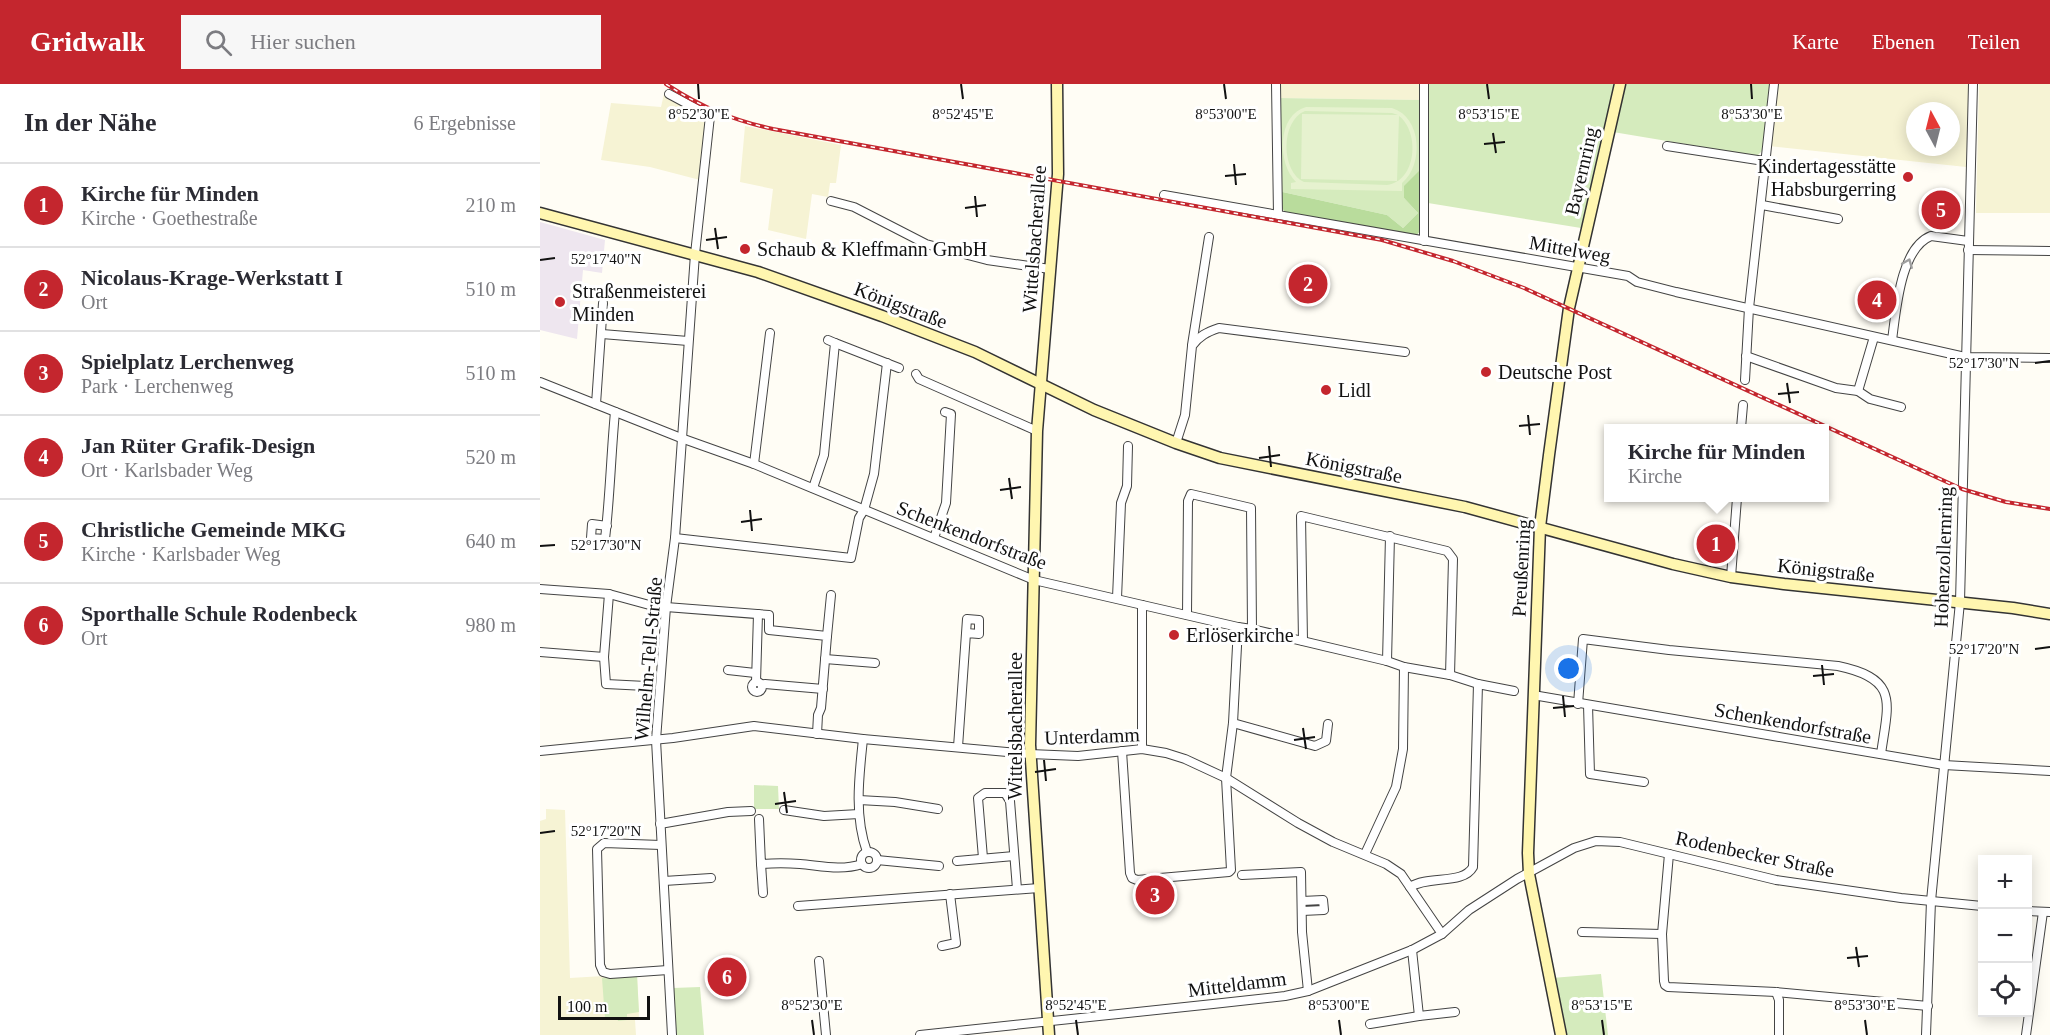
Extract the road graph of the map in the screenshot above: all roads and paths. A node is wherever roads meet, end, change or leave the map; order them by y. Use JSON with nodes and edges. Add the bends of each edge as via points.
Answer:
{"nodes":[{"id":1,"x":1057,"y":84,"type":"edge"},
{"id":2,"x":1276,"y":84,"type":"edge"},
{"id":3,"x":1424,"y":84,"type":"edge"},
{"id":4,"x":1620,"y":84,"type":"edge"},
{"id":5,"x":1774,"y":84,"type":"edge"},
{"id":6,"x":1973,"y":84,"type":"edge"},
{"id":7,"x":669,"y":94,"type":"dead end"},
{"id":8,"x":1667,"y":146,"type":"dead end"},
{"id":9,"x":1764,"y":161,"type":"junction"},
{"id":10,"x":1164,"y":195,"type":"dead end"},
{"id":11,"x":831,"y":201,"type":"dead end"},
{"id":12,"x":1762,"y":205,"type":"junction"},
{"id":13,"x":540,"y":213,"type":"edge"},
{"id":14,"x":1278,"y":215,"type":"junction"},
{"id":15,"x":1838,"y":219,"type":"dead end"},
{"id":16,"x":1209,"y":237,"type":"dead end"},
{"id":17,"x":1424,"y":241,"type":"junction"},
{"id":18,"x":1968,"y":241,"type":"junction"},
{"id":19,"x":1968,"y":250,"type":"junction"},
{"id":20,"x":2050,"y":250,"type":"edge"},
{"id":21,"x":695,"y":254,"type":"junction"},
{"id":22,"x":1577,"y":266,"type":"junction"},
{"id":23,"x":1050,"y":269,"type":"junction"},
{"id":24,"x":603,"y":303,"type":"dead end"},
{"id":25,"x":1749,"y":308,"type":"junction"},
{"id":26,"x":770,"y":333,"type":"dead end"},
{"id":27,"x":602,"y":334,"type":"junction"},
{"id":28,"x":1874,"y":337,"type":"junction"},
{"id":29,"x":688,"y":340,"type":"junction"},
{"id":30,"x":1892,"y":340,"type":"junction"},
{"id":31,"x":1192,"y":346,"type":"junction"},
{"id":32,"x":1405,"y":352,"type":"dead end"},
{"id":33,"x":1746,"y":356,"type":"junction"},
{"id":34,"x":1965,"y":357,"type":"junction"},
{"id":35,"x":2050,"y":358,"type":"edge"},
{"id":36,"x":887,"y":363,"type":"junction"},
{"id":37,"x":899,"y":368,"type":"dead end"},
{"id":38,"x":916,"y":374,"type":"dead end"},
{"id":39,"x":1745,"y":380,"type":"dead end"},
{"id":40,"x":540,"y":382,"type":"edge"},
{"id":41,"x":1041,"y":386,"type":"junction"},
{"id":42,"x":1858,"y":391,"type":"junction"},
{"id":43,"x":596,"y":404,"type":"junction"},
{"id":44,"x":1743,"y":405,"type":"dead end"},
{"id":45,"x":1902,"y":407,"type":"dead end"},
{"id":46,"x":615,"y":412,"type":"junction"},
{"id":47,"x":945,"y":412,"type":"dead end"},
{"id":48,"x":1741,"y":424,"type":"edge"},
{"id":49,"x":1038,"y":431,"type":"junction"},
{"id":50,"x":681,"y":438,"type":"junction"},
{"id":51,"x":1176,"y":443,"type":"junction"},
{"id":52,"x":1128,"y":446,"type":"dead end"},
{"id":53,"x":754,"y":464,"type":"junction"},
{"id":54,"x":813,"y":488,"type":"junction"},
{"id":55,"x":1737,"y":502,"type":"edge"},
{"id":56,"x":864,"y":510,"type":"junction"},
{"id":57,"x":607,"y":526,"type":"junction"},
{"id":58,"x":1540,"y":527,"type":"junction"},
{"id":59,"x":1390,"y":536,"type":"junction"},
{"id":60,"x":675,"y":538,"type":"junction"},
{"id":61,"x":934,"y":538,"type":"junction"},
{"id":62,"x":1731,"y":577,"type":"junction"},
{"id":63,"x":1034,"y":580,"type":"junction"},
{"id":64,"x":540,"y":589,"type":"edge"},
{"id":65,"x":609,"y":594,"type":"junction"},
{"id":66,"x":831,"y":595,"type":"dead end"},
{"id":67,"x":1117,"y":598,"type":"junction"},
{"id":68,"x":1960,"y":602,"type":"junction"},
{"id":69,"x":1142,"y":604,"type":"junction"},
{"id":70,"x":666,"y":607,"type":"junction"},
{"id":71,"x":758,"y":614,"type":"junction"},
{"id":72,"x":2050,"y":614,"type":"edge"},
{"id":73,"x":1187,"y":615,"type":"junction"},
{"id":74,"x":1238,"y":627,"type":"junction"},
{"id":75,"x":757,"y":629,"type":"junction"},
{"id":76,"x":1252,"y":629,"type":"junction"},
{"id":77,"x":769,"y":630,"type":"junction"},
{"id":78,"x":967,"y":633,"type":"dead end"},
{"id":79,"x":827,"y":636,"type":"junction"},
{"id":80,"x":1303,"y":641,"type":"junction"},
{"id":81,"x":540,"y":652,"type":"edge"},
{"id":82,"x":604,"y":657,"type":"junction"},
{"id":83,"x":825,"y":659,"type":"junction"},
{"id":84,"x":1387,"y":660,"type":"junction"},
{"id":85,"x":875,"y":663,"type":"dead end"},
{"id":86,"x":1404,"y":667,"type":"junction"},
{"id":87,"x":728,"y":670,"type":"dead end"},
{"id":88,"x":755,"y":673,"type":"junction"},
{"id":89,"x":1450,"y":675,"type":"junction"},
{"id":90,"x":756,"y":682,"type":"dead end"},
{"id":91,"x":765,"y":684,"type":"dead end"},
{"id":92,"x":1478,"y":684,"type":"junction"},
{"id":93,"x":646,"y":686,"type":"dead end"},
{"id":94,"x":823,"y":689,"type":"junction"},
{"id":95,"x":1514,"y":691,"type":"dead end"},
{"id":96,"x":1533,"y":695,"type":"junction"},
{"id":97,"x":1578,"y":704,"type":"junction"},
{"id":98,"x":1588,"y":705,"type":"junction"},
{"id":99,"x":1233,"y":723,"type":"junction"},
{"id":100,"x":1328,"y":724,"type":"dead end"},
{"id":101,"x":817,"y":734,"type":"junction"},
{"id":102,"x":863,"y":739,"type":"junction"},
{"id":103,"x":656,"y":740,"type":"junction"},
{"id":104,"x":958,"y":747,"type":"junction"},
{"id":105,"x":1142,"y":749,"type":"junction"},
{"id":106,"x":540,"y":751,"type":"edge"},
{"id":107,"x":1122,"y":751,"type":"junction"},
{"id":108,"x":1030,"y":754,"type":"junction"},
{"id":109,"x":1881,"y":754,"type":"junction"},
{"id":110,"x":1944,"y":765,"type":"junction"},
{"id":111,"x":2050,"y":771,"type":"edge"},
{"id":112,"x":1226,"y":778,"type":"junction"},
{"id":113,"x":1644,"y":782,"type":"dead end"},
{"id":114,"x":859,"y":800,"type":"junction"},
{"id":115,"x":938,"y":809,"type":"dead end"},
{"id":116,"x":784,"y":810,"type":"dead end"},
{"id":117,"x":751,"y":811,"type":"dead end"},
{"id":118,"x":859,"y":814,"type":"junction"},
{"id":119,"x":759,"y":819,"type":"dead end"},
{"id":120,"x":660,"y":824,"type":"junction"},
{"id":121,"x":661,"y":845,"type":"junction"},
{"id":122,"x":867,"y":852,"type":"junction"},
{"id":123,"x":1365,"y":854,"type":"junction"},
{"id":124,"x":1669,"y":854,"type":"junction"},
{"id":125,"x":1014,"y":856,"type":"junction"},
{"id":126,"x":984,"y":858,"type":"junction"},
{"id":127,"x":877,"y":860,"type":"junction"},
{"id":128,"x":957,"y":861,"type":"dead end"},
{"id":129,"x":762,"y":864,"type":"junction"},
{"id":130,"x":862,"y":864,"type":"junction"},
{"id":131,"x":939,"y":866,"type":"dead end"},
{"id":132,"x":1529,"y":874,"type":"junction"},
{"id":133,"x":1242,"y":875,"type":"dead end"},
{"id":134,"x":711,"y":878,"type":"dead end"},
{"id":135,"x":664,"y":881,"type":"junction"},
{"id":136,"x":1410,"y":887,"type":"junction"},
{"id":137,"x":1039,"y":888,"type":"junction"},
{"id":138,"x":1017,"y":889,"type":"junction"},
{"id":139,"x":763,"y":893,"type":"dead end"},
{"id":140,"x":950,"y":894,"type":"junction"},
{"id":141,"x":1302,"y":901,"type":"junction"},
{"id":142,"x":1931,"y":901,"type":"junction"},
{"id":143,"x":798,"y":906,"type":"dead end"},
{"id":144,"x":1978,"y":906,"type":"edge"},
{"id":145,"x":1302,"y":911,"type":"junction"},
{"id":146,"x":2046,"y":912,"type":"edge"},
{"id":147,"x":1582,"y":932,"type":"dead end"},
{"id":148,"x":1442,"y":934,"type":"junction"},
{"id":149,"x":1662,"y":934,"type":"junction"},
{"id":150,"x":942,"y":946,"type":"dead end"},
{"id":151,"x":1412,"y":950,"type":"junction"},
{"id":152,"x":819,"y":961,"type":"dead end"},
{"id":153,"x":668,"y":970,"type":"junction"},
{"id":154,"x":1308,"y":991,"type":"junction"},
{"id":155,"x":1776,"y":992,"type":"junction"},
{"id":156,"x":1928,"y":1006,"type":"junction"},
{"id":157,"x":1455,"y":1012,"type":"dead end"},
{"id":158,"x":1419,"y":1016,"type":"junction"},
{"id":159,"x":1049,"y":1021,"type":"junction"},
{"id":160,"x":1370,"y":1024,"type":"dead end"},
{"id":161,"x":672,"y":1035,"type":"edge"},
{"id":162,"x":826,"y":1035,"type":"edge"},
{"id":163,"x":920,"y":1035,"type":"edge"},
{"id":164,"x":1049,"y":1035,"type":"edge"},
{"id":165,"x":1561,"y":1035,"type":"edge"},
{"id":166,"x":1779,"y":1035,"type":"edge"},
{"id":167,"x":1926,"y":1035,"type":"edge"},
{"id":168,"x":2026,"y":1035,"type":"edge"}],
"edges":[{"from":1,"to":23,"type":"street","name":"Wittelsbacherallee","via":[[1058,174]]},
{"from":2,"to":14,"type":"street"},
{"from":3,"to":17,"type":"street"},
{"from":4,"to":22,"type":"street","name":"Bayernring"},
{"from":5,"to":9,"type":"street"},
{"from":6,"to":18,"type":"street","name":"Hohenzollernring"},
{"from":7,"to":21,"type":"street","name":"Wilhelm-Tell-Straße","via":[[710,116]]},
{"from":8,"to":9,"type":"street"},
{"from":9,"to":12,"type":"street"},
{"from":10,"to":14,"type":"street","name":"Mittelweg"},
{"from":11,"to":23,"type":"street","via":[[854,207],[926,244],[987,260]]},
{"from":12,"to":15,"type":"street"},
{"from":12,"to":25,"type":"street"},
{"from":13,"to":21,"type":"street","name":"Königstraße"},
{"from":14,"to":17,"type":"street","name":"Mittelweg"},
{"from":16,"to":31,"type":"street"},
{"from":17,"to":22,"type":"street","name":"Mittelweg"},
{"from":18,"to":19,"type":"street","name":"Hohenzollernring"},
{"from":30,"to":18,"type":"street","one_way":true,"via":[[1904,274],[1917,246],[1931,236]]},
{"from":19,"to":20,"type":"street"},
{"from":19,"to":34,"type":"street","name":"Hohenzollernring"},
{"from":21,"to":29,"type":"street","name":"Wilhelm-Tell-Straße"},
{"from":21,"to":41,"type":"street","name":"Königstraße","via":[[776,278],[926,333],[975,352]]},
{"from":22,"to":25,"type":"street","name":"Mittelweg"},
{"from":22,"to":58,"type":"street","name":"Preußenring"},
{"from":23,"to":41,"type":"street","name":"Wittelsbacherallee"},
{"from":24,"to":27,"type":"street"},
{"from":25,"to":28,"type":"street","name":"Mittelweg"},
{"from":25,"to":33,"type":"street"},
{"from":26,"to":53,"type":"street"},
{"from":27,"to":29,"type":"street"},
{"from":27,"to":43,"type":"street"},
{"from":28,"to":30,"type":"street","name":"Mittelweg"},
{"from":28,"to":42,"type":"street"},
{"from":29,"to":50,"type":"street","name":"Wilhelm-Tell-Straße"},
{"from":30,"to":34,"type":"street","name":"Mittelweg"},
{"from":31,"to":32,"type":"street","via":[[1207,331],[1219,328]]},
{"from":31,"to":51,"type":"street","via":[[1185,415]]},
{"from":33,"to":39,"type":"street"},
{"from":33,"to":42,"type":"street","via":[[1836,388]]},
{"from":34,"to":35,"type":"street","name":"Mittelweg"},
{"from":34,"to":68,"type":"street","name":"Hohenzollernring"},
{"from":36,"to":37,"type":"street"},
{"from":36,"to":54,"type":"street","via":[[831,341],[824,455]]},
{"from":36,"to":56,"type":"street","via":[[874,474]]},
{"from":38,"to":49,"type":"street","via":[[919,379]]},
{"from":40,"to":43,"type":"street","name":"Schenkendorfstraße"},
{"from":41,"to":49,"type":"street","name":"Wittelsbacherallee"},
{"from":41,"to":51,"type":"street","name":"Königstraße"},
{"from":42,"to":45,"type":"street","via":[[1870,399]]},
{"from":43,"to":46,"type":"street","name":"Schenkendorfstraße"},
{"from":44,"to":48,"type":"street"},
{"from":46,"to":50,"type":"street","name":"Schenkendorfstraße"},
{"from":46,"to":57,"type":"street"},
{"from":47,"to":61,"type":"street","via":[[951,414],[946,503]]},
{"from":49,"to":63,"type":"street","name":"Wittelsbacherallee"},
{"from":50,"to":53,"type":"street","name":"Schenkendorfstraße"},
{"from":50,"to":60,"type":"street","name":"Wilhelm-Tell-Straße"},
{"from":51,"to":58,"type":"street","name":"Königstraße","via":[[1231,460],[1465,507]]},
{"from":52,"to":67,"type":"street"},
{"from":53,"to":54,"type":"street","name":"Schenkendorfstraße"},
{"from":54,"to":56,"type":"street","name":"Schenkendorfstraße"},
{"from":55,"to":62,"type":"street"},
{"from":56,"to":60,"type":"street","via":[[851,558]]},
{"from":56,"to":61,"type":"street","name":"Schenkendorfstraße"},
{"from":57,"to":57,"type":"street","via":[[606,539],[591,538],[592,524]]},
{"from":58,"to":62,"type":"street","name":"Königstraße"},
{"from":58,"to":96,"type":"street","name":"Preußenring"},
{"from":59,"to":80,"type":"street","via":[[1301,516]]},
{"from":59,"to":84,"type":"street"},
{"from":59,"to":89,"type":"street","via":[[1446,551],[1453,559]]},
{"from":60,"to":70,"type":"street","name":"Wilhelm-Tell-Straße"},
{"from":61,"to":63,"type":"street","name":"Schenkendorfstraße"},
{"from":62,"to":68,"type":"street","name":"Königstraße"},
{"from":63,"to":67,"type":"street","name":"Schenkendorfstraße"},
{"from":63,"to":108,"type":"street","name":"Wittelsbacherallee"},
{"from":64,"to":65,"type":"street"},
{"from":65,"to":70,"type":"street"},
{"from":65,"to":82,"type":"street"},
{"from":66,"to":79,"type":"street"},
{"from":67,"to":69,"type":"street","name":"Schenkendorfstraße"},
{"from":68,"to":72,"type":"street","name":"Königstraße"},
{"from":68,"to":110,"type":"street","name":"Hohenzollernring"},
{"from":69,"to":73,"type":"street","name":"Schenkendorfstraße"},
{"from":69,"to":105,"type":"street"},
{"from":70,"to":71,"type":"street"},
{"from":70,"to":103,"type":"street","name":"Wilhelm-Tell-Straße"},
{"from":71,"to":75,"type":"street"},
{"from":71,"to":77,"type":"street","via":[[769,615]]},
{"from":73,"to":74,"type":"street","name":"Schenkendorfstraße"},
{"from":73,"to":76,"type":"street","via":[[1191,494],[1251,508]]},
{"from":74,"to":76,"type":"street","name":"Schenkendorfstraße"},
{"from":74,"to":99,"type":"street"},
{"from":75,"to":77,"type":"street"},
{"from":75,"to":88,"type":"street"},
{"from":76,"to":80,"type":"street","name":"Schenkendorfstraße"},
{"from":77,"to":79,"type":"street"},
{"from":78,"to":104,"type":"street"},
{"from":79,"to":83,"type":"street"},
{"from":80,"to":84,"type":"street","name":"Schenkendorfstraße"},
{"from":81,"to":82,"type":"street"},
{"from":82,"to":93,"type":"street","via":[[606,684]]},
{"from":83,"to":85,"type":"street"},
{"from":83,"to":94,"type":"street"},
{"from":84,"to":86,"type":"street","name":"Schenkendorfstraße"},
{"from":86,"to":89,"type":"street","name":"Schenkendorfstraße"},
{"from":86,"to":123,"type":"street","via":[[1403,749],[1396,787]]},
{"from":87,"to":88,"type":"street"},
{"from":88,"to":90,"type":"street"},
{"from":89,"to":92,"type":"street","name":"Schenkendorfstraße"},
{"from":91,"to":94,"type":"street"},
{"from":92,"to":95,"type":"street","name":"Schenkendorfstraße"},
{"from":92,"to":136,"type":"street","via":[[1473,867],[1462,877],[1419,882]]},
{"from":94,"to":101,"type":"street"},
{"from":96,"to":97,"type":"street","name":"Schenkendorfstraße"},
{"from":96,"to":132,"type":"street","name":"Preußenring"},
{"from":97,"to":98,"type":"street","name":"Schenkendorfstraße"},
{"from":97,"to":109,"type":"street","via":[[1583,639],[1838,666],[1869,675],[1884,690],[1887,705]]},
{"from":98,"to":109,"type":"street","name":"Schenkendorfstraße"},
{"from":98,"to":113,"type":"street","via":[[1590,774]]},
{"from":99,"to":100,"type":"street","via":[[1315,746],[1326,741]]},
{"from":99,"to":112,"type":"street"},
{"from":101,"to":102,"type":"street","name":"Unterdamm"},
{"from":101,"to":103,"type":"street","name":"Unterdamm","via":[[754,726]]},
{"from":102,"to":104,"type":"street","name":"Unterdamm"},
{"from":102,"to":114,"type":"street"},
{"from":103,"to":106,"type":"street","name":"Unterdamm"},
{"from":103,"to":120,"type":"street","name":"Wilhelm-Tell-Straße"},
{"from":104,"to":108,"type":"street","name":"Unterdamm"},
{"from":105,"to":107,"type":"street","name":"Unterdamm"},
{"from":105,"to":112,"type":"street","name":"Unterdamm","via":[[1185,759]]},
{"from":107,"to":108,"type":"street","name":"Unterdamm","via":[[1078,756]]},
{"from":107,"to":112,"type":"street","via":[[1130,873],[1137,880],[1231,870]]},
{"from":108,"to":137,"type":"street","name":"Wittelsbacherallee"},
{"from":109,"to":110,"type":"street","name":"Schenkendorfstraße"},
{"from":110,"to":111,"type":"street","name":"Schenkendorfstraße"},
{"from":110,"to":142,"type":"street","name":"Hohenzollernring"},
{"from":112,"to":123,"type":"street","name":"Unterdamm","via":[[1298,823]]},
{"from":114,"to":115,"type":"street"},
{"from":114,"to":118,"type":"street"},
{"from":116,"to":118,"type":"street","via":[[824,816]]},
{"from":117,"to":120,"type":"street"},
{"from":118,"to":122,"type":"street"},
{"from":119,"to":129,"type":"street"},
{"from":120,"to":121,"type":"street","name":"Wilhelm-Tell-Straße"},
{"from":121,"to":135,"type":"street","name":"Wilhelm-Tell-Straße"},
{"from":121,"to":153,"type":"street","via":[[604,843],[597,849],[600,965],[603,972],[610,974]]},
{"from":122,"to":127,"type":"street"},
{"from":122,"to":130,"type":"street","via":[[862,855]]},
{"from":123,"to":136,"type":"street","name":"Unterdamm","via":[[1401,874]]},
{"from":124,"to":132,"type":"street","name":"Rodenbecker Straße","via":[[1620,842],[1596,841],[1574,848]]},
{"from":124,"to":142,"type":"street","name":"Rodenbecker Straße","via":[[1776,880]]},
{"from":124,"to":149,"type":"street"},
{"from":125,"to":126,"type":"street"},
{"from":125,"to":126,"type":"street","via":[[1009,797],[1005,793],[985,793],[978,798]]},
{"from":125,"to":138,"type":"street"},
{"from":126,"to":128,"type":"street"},
{"from":127,"to":130,"type":"street","via":[[868,868]]},
{"from":127,"to":131,"type":"street"},
{"from":129,"to":130,"type":"street","via":[[830,868]]},
{"from":129,"to":139,"type":"street"},
{"from":132,"to":148,"type":"street","name":"Mitteldamm","via":[[1469,910]]},
{"from":132,"to":165,"type":"street","name":"Preußenring"},
{"from":133,"to":141,"type":"street","via":[[1301,872]]},
{"from":134,"to":135,"type":"street"},
{"from":135,"to":153,"type":"street","name":"Wilhelm-Tell-Straße"},
{"from":136,"to":148,"type":"street","name":"Unterdamm"},
{"from":137,"to":138,"type":"street"},
{"from":137,"to":159,"type":"street","name":"Wittelsbacherallee"},
{"from":138,"to":140,"type":"street"},
{"from":140,"to":143,"type":"street"},
{"from":140,"to":150,"type":"street","via":[[956,943]]},
{"from":141,"to":145,"type":"street"},
{"from":141,"to":145,"type":"street","via":[[1323,900],[1324,910]]},
{"from":142,"to":144,"type":"street","name":"Rodenbecker Straße"},
{"from":142,"to":156,"type":"street","name":"Hohenzollernring"},
{"from":145,"to":154,"type":"street"},
{"from":146,"to":168,"type":"street"},
{"from":147,"to":149,"type":"street"},
{"from":148,"to":151,"type":"street","name":"Mitteldamm"},
{"from":149,"to":155,"type":"street","via":[[1664,981],[1668,987]]},
{"from":151,"to":154,"type":"street","name":"Mitteldamm"},
{"from":151,"to":158,"type":"street"},
{"from":152,"to":162,"type":"street"},
{"from":153,"to":161,"type":"street","name":"Wilhelm-Tell-Straße"},
{"from":154,"to":159,"type":"street","name":"Mitteldamm"},
{"from":155,"to":156,"type":"street"},
{"from":155,"to":166,"type":"street"},
{"from":156,"to":167,"type":"street","name":"Hohenzollernring"},
{"from":157,"to":158,"type":"street"},
{"from":158,"to":160,"type":"street"},
{"from":159,"to":163,"type":"street","name":"Mitteldamm"},
{"from":159,"to":164,"type":"street","name":"Wittelsbacherallee"}]}
